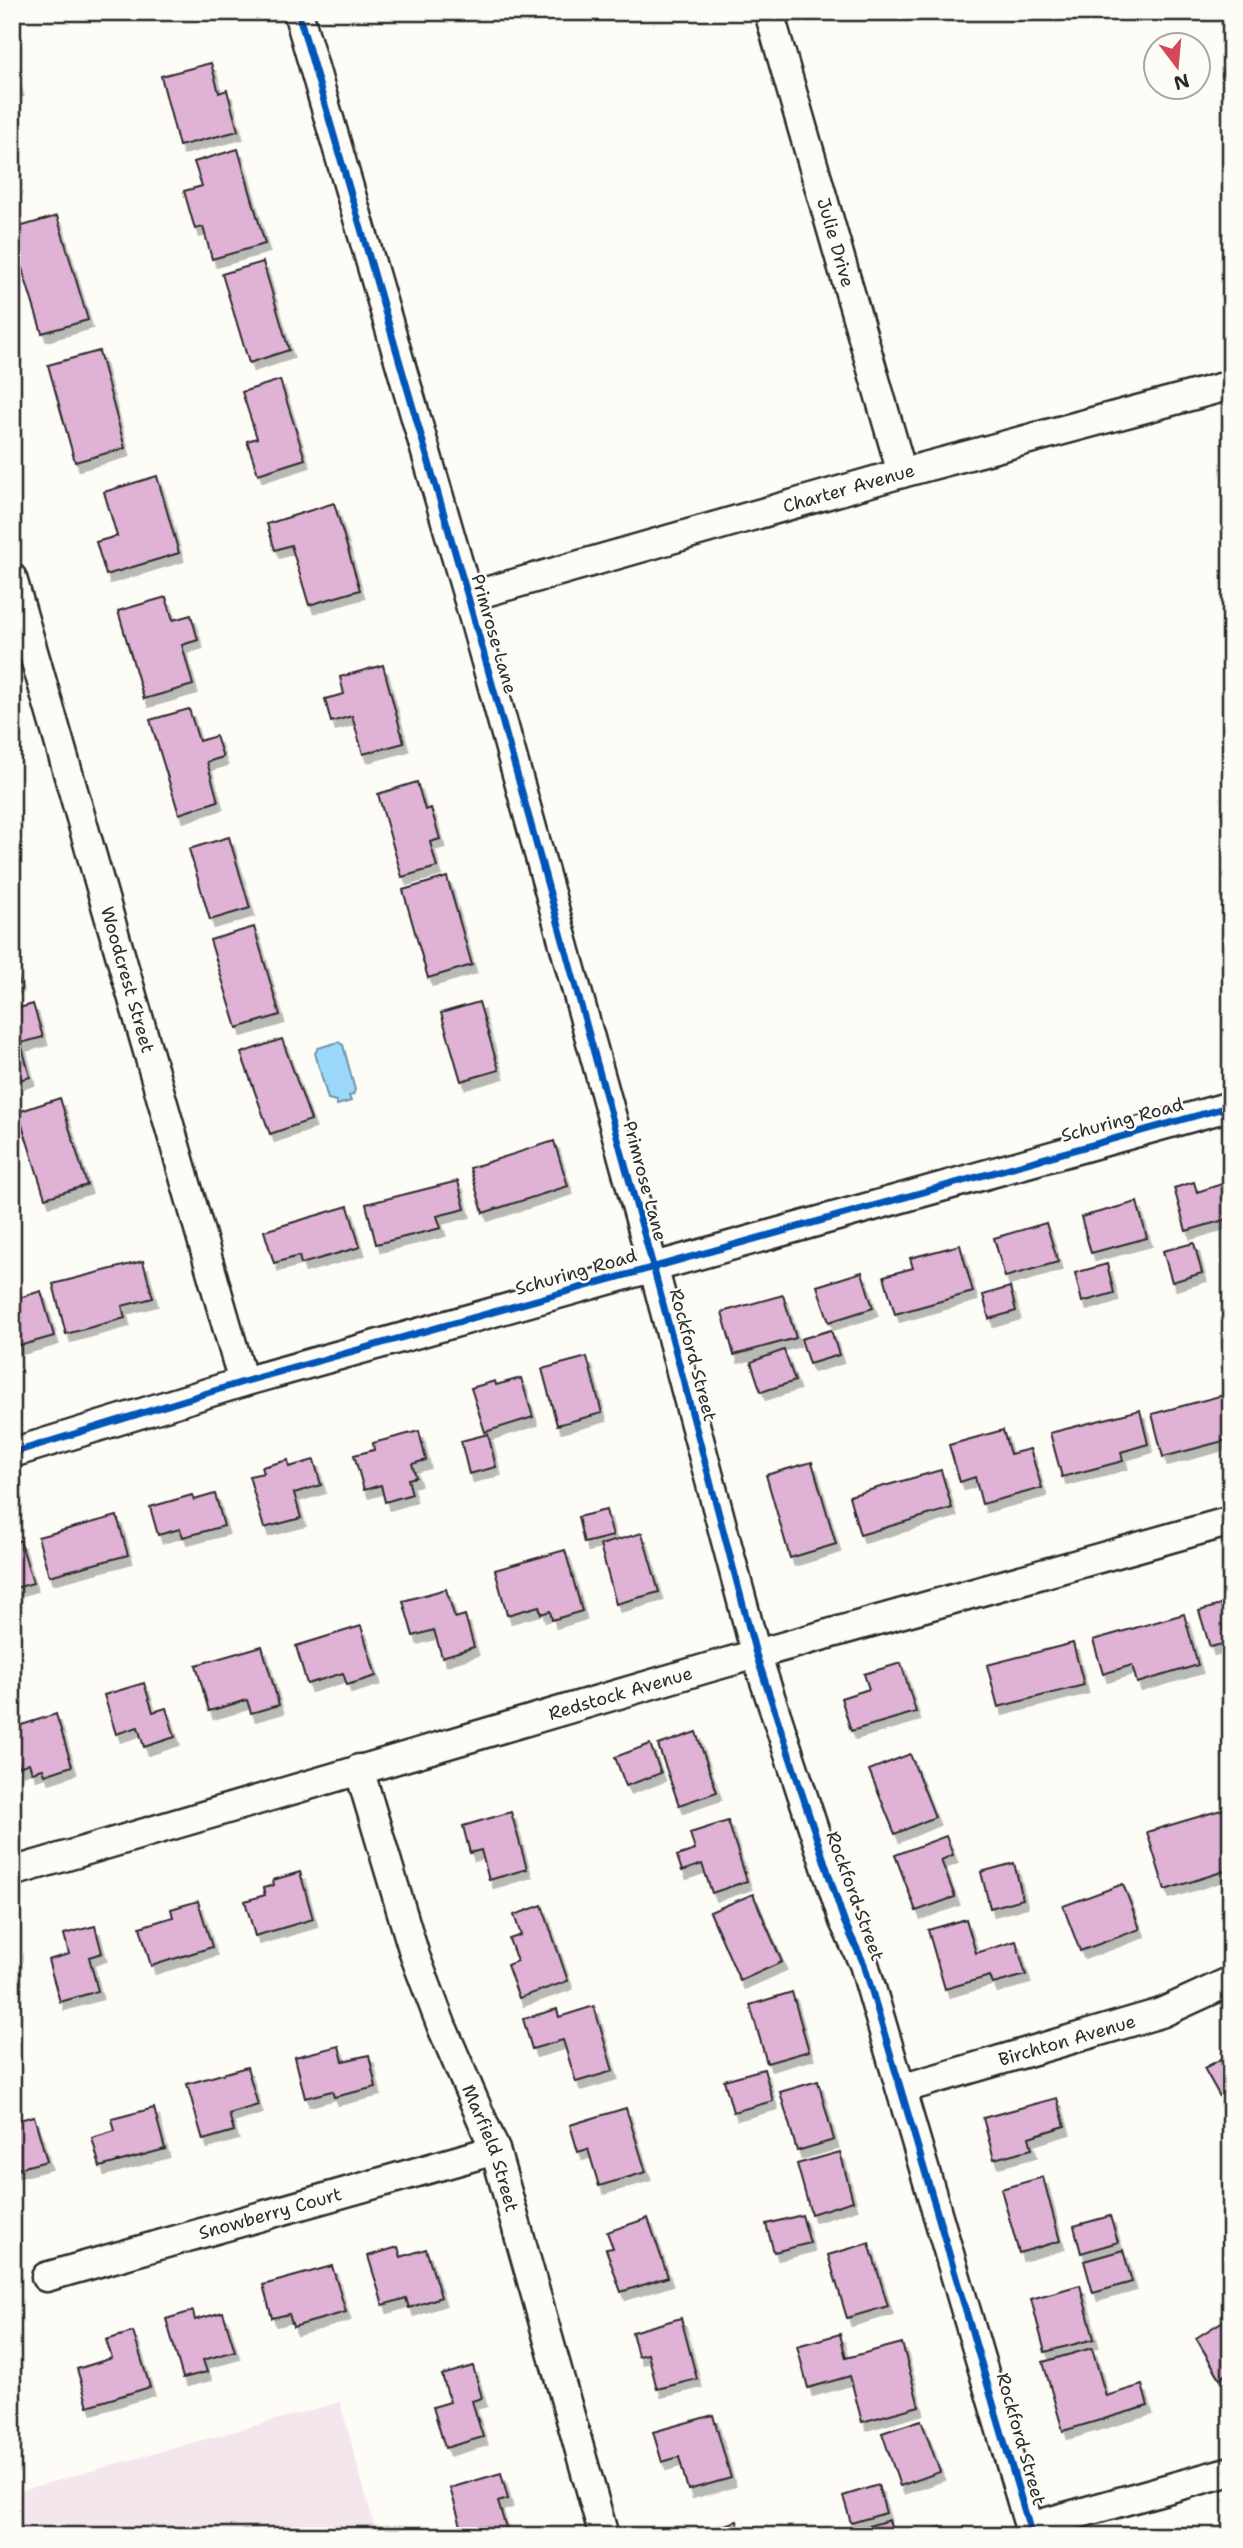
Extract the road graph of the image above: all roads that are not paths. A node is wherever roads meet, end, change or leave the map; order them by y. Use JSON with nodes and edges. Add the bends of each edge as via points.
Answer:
{"nodes":[{"id":1,"x":298,"y":12,"type":"edge"},
{"id":2,"x":769,"y":12,"type":"edge"},
{"id":3,"x":1231,"y":386,"type":"edge"},
{"id":4,"x":902,"y":473,"type":"junction"},
{"id":5,"x":12,"y":578,"type":"edge"},
{"id":6,"x":468,"y":597,"type":"junction"},
{"id":7,"x":1231,"y":1106,"type":"edge"},
{"id":8,"x":653,"y":1266,"type":"junction"},
{"id":9,"x":243,"y":1382,"type":"junction"},
{"id":10,"x":12,"y":1453,"type":"edge"},
{"id":11,"x":1231,"y":1521,"type":"edge"},
{"id":12,"x":756,"y":1654,"type":"junction"},
{"id":13,"x":359,"y":1769,"type":"junction"},
{"id":14,"x":12,"y":1872,"type":"edge"},
{"id":15,"x":1231,"y":1982,"type":"edge"},
{"id":16,"x":901,"y":2089,"type":"junction"},
{"id":17,"x":495,"y":2150,"type":"junction"},
{"id":18,"x":46,"y":2277,"type":"dead end"},
{"id":19,"x":1231,"y":2470,"type":"edge"},
{"id":20,"x":1031,"y":2531,"type":"edge"},
{"id":21,"x":604,"y":2536,"type":"edge"}],
"edges":[{"from":1,"to":6,"type":"street","name":"Primrose Lane"},
{"from":2,"to":4,"type":"street","name":"Julie Drive"},
{"from":3,"to":4,"type":"street","name":"Charter Avenue"},
{"from":4,"to":6,"type":"street","name":"Charter Avenue"},
{"from":5,"to":9,"type":"street","name":"Woodcrest Street"},
{"from":6,"to":8,"type":"street","name":"Primrose Lane"},
{"from":7,"to":8,"type":"street","name":"Schuring Road"},
{"from":8,"to":9,"type":"street","name":"Schuring Road"},
{"from":8,"to":12,"type":"street","name":"Rockford Street"},
{"from":9,"to":10,"type":"street","name":"Schuring Road"},
{"from":11,"to":12,"type":"street","name":"Redstock Avenue"},
{"from":12,"to":13,"type":"street","name":"Redstock Avenue"},
{"from":12,"to":16,"type":"street","name":"Rockford Street","via":[[844,1921],[864,1964]]},
{"from":13,"to":14,"type":"street","name":"Redstock Avenue"},
{"from":13,"to":17,"type":"street","name":"Marfield Street","via":[[415,1956]]},
{"from":15,"to":16,"type":"street","name":"Birchton Avenue","via":[[1161,2013]]},
{"from":16,"to":20,"type":"street","name":"Rockford Street"},
{"from":17,"to":18,"type":"street","name":"Snowberry Court"},
{"from":17,"to":21,"type":"street","name":"Marfield Street"},
{"from":19,"to":20,"type":"street"}]}
